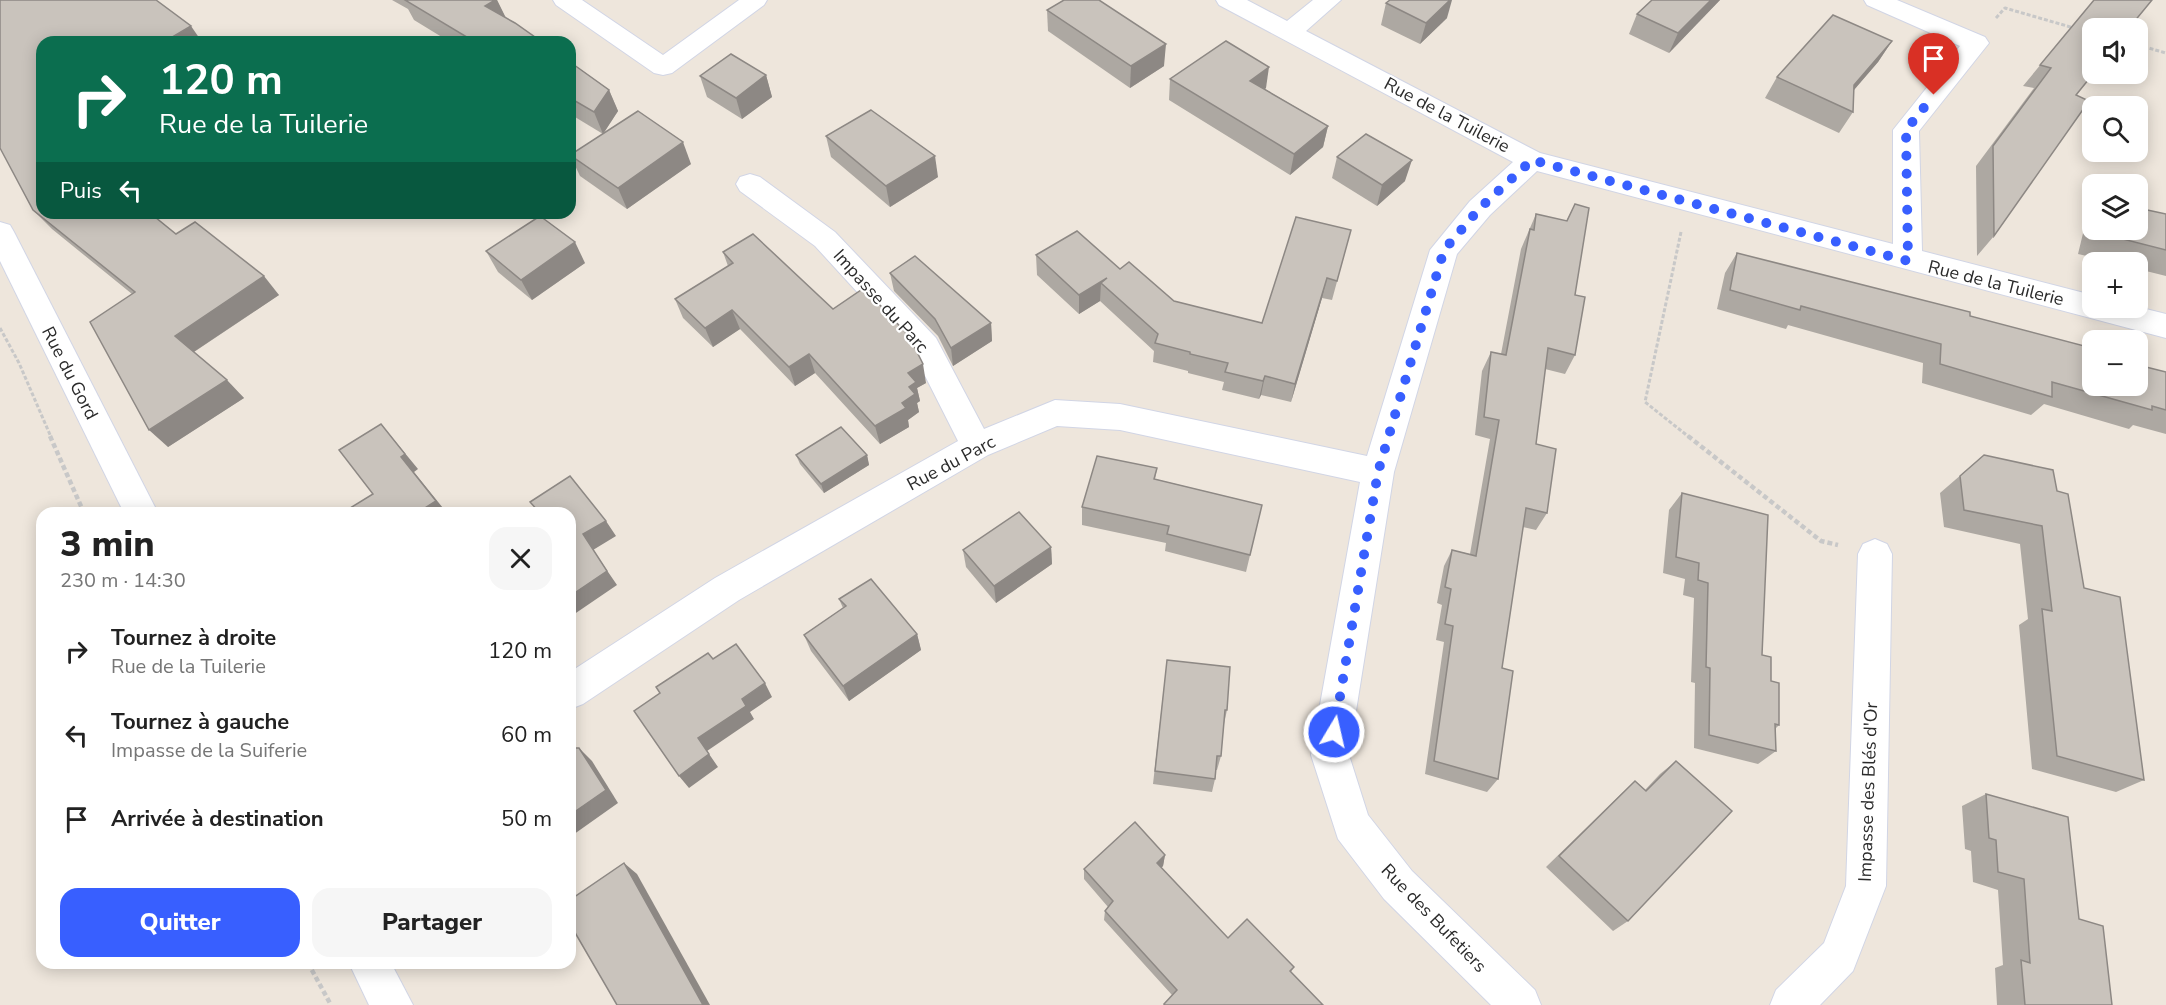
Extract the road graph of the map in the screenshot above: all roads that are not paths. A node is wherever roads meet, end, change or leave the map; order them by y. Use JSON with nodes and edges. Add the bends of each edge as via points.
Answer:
{"nodes":[{"id":1,"x":565,"y":0,"type":"edge"},
{"id":2,"x":754,"y":0,"type":"edge"},
{"id":3,"x":1228,"y":0,"type":"edge"},
{"id":4,"x":1329,"y":0,"type":"edge"},
{"id":5,"x":1876,"y":0,"type":"edge"},
{"id":6,"x":1288,"y":32,"type":"junction"},
{"id":7,"x":1532,"y":160,"type":"junction"},
{"id":8,"x":750,"y":184,"type":"dead end"},
{"id":9,"x":0,"y":232,"type":"edge"},
{"id":10,"x":1908,"y":261,"type":"junction"},
{"id":11,"x":2166,"y":326,"type":"edge"},
{"id":12,"x":977,"y":446,"type":"junction"},
{"id":13,"x":1378,"y":472,"type":"junction"},
{"id":14,"x":138,"y":507,"type":"edge"},
{"id":15,"x":1875,"y":554,"type":"road end"},
{"id":16,"x":576,"y":688,"type":"edge"},
{"id":17,"x":372,"y":969,"type":"edge"},
{"id":18,"x":392,"y":1005,"type":"edge"},
{"id":19,"x":1520,"y":1005,"type":"edge"},
{"id":20,"x":1791,"y":1005,"type":"edge"}],
"edges":[{"from":1,"to":2,"type":"street","via":[[663,67]]},
{"from":3,"to":6,"type":"street","name":"Rue de la Tuilerie"},
{"from":4,"to":6,"type":"street"},
{"from":5,"to":10,"type":"street","via":[[1976,42],[1906,130]]},
{"from":6,"to":7,"type":"street","name":"Rue de la Tuilerie"},
{"from":7,"to":10,"type":"street","name":"Rue de la Tuilerie"},
{"from":7,"to":13,"type":"street","name":"Rue des Bufetiers","via":[[1480,208],[1444,250]]},
{"from":8,"to":12,"type":"street","name":"Impasse du Parc","via":[[825,239],[925,346]]},
{"from":9,"to":14,"type":"street","name":"Rue du Gord"},
{"from":10,"to":11,"type":"street","name":"Rue de la Tuilerie"},
{"from":12,"to":13,"type":"street","name":"Rue du Parc","via":[[1055,413],[1120,417]]},
{"from":12,"to":16,"type":"street","name":"Rue du Parc","via":[[727,589]]},
{"from":13,"to":19,"type":"street","name":"Rue des Bufetiers","via":[[1330,755],[1352,826],[1398,885]]},
{"from":15,"to":20,"type":"street","name":"Impasse des Blés d'Or","via":[[1866,886],[1839,957]]},
{"from":17,"to":18,"type":"street"}]}
